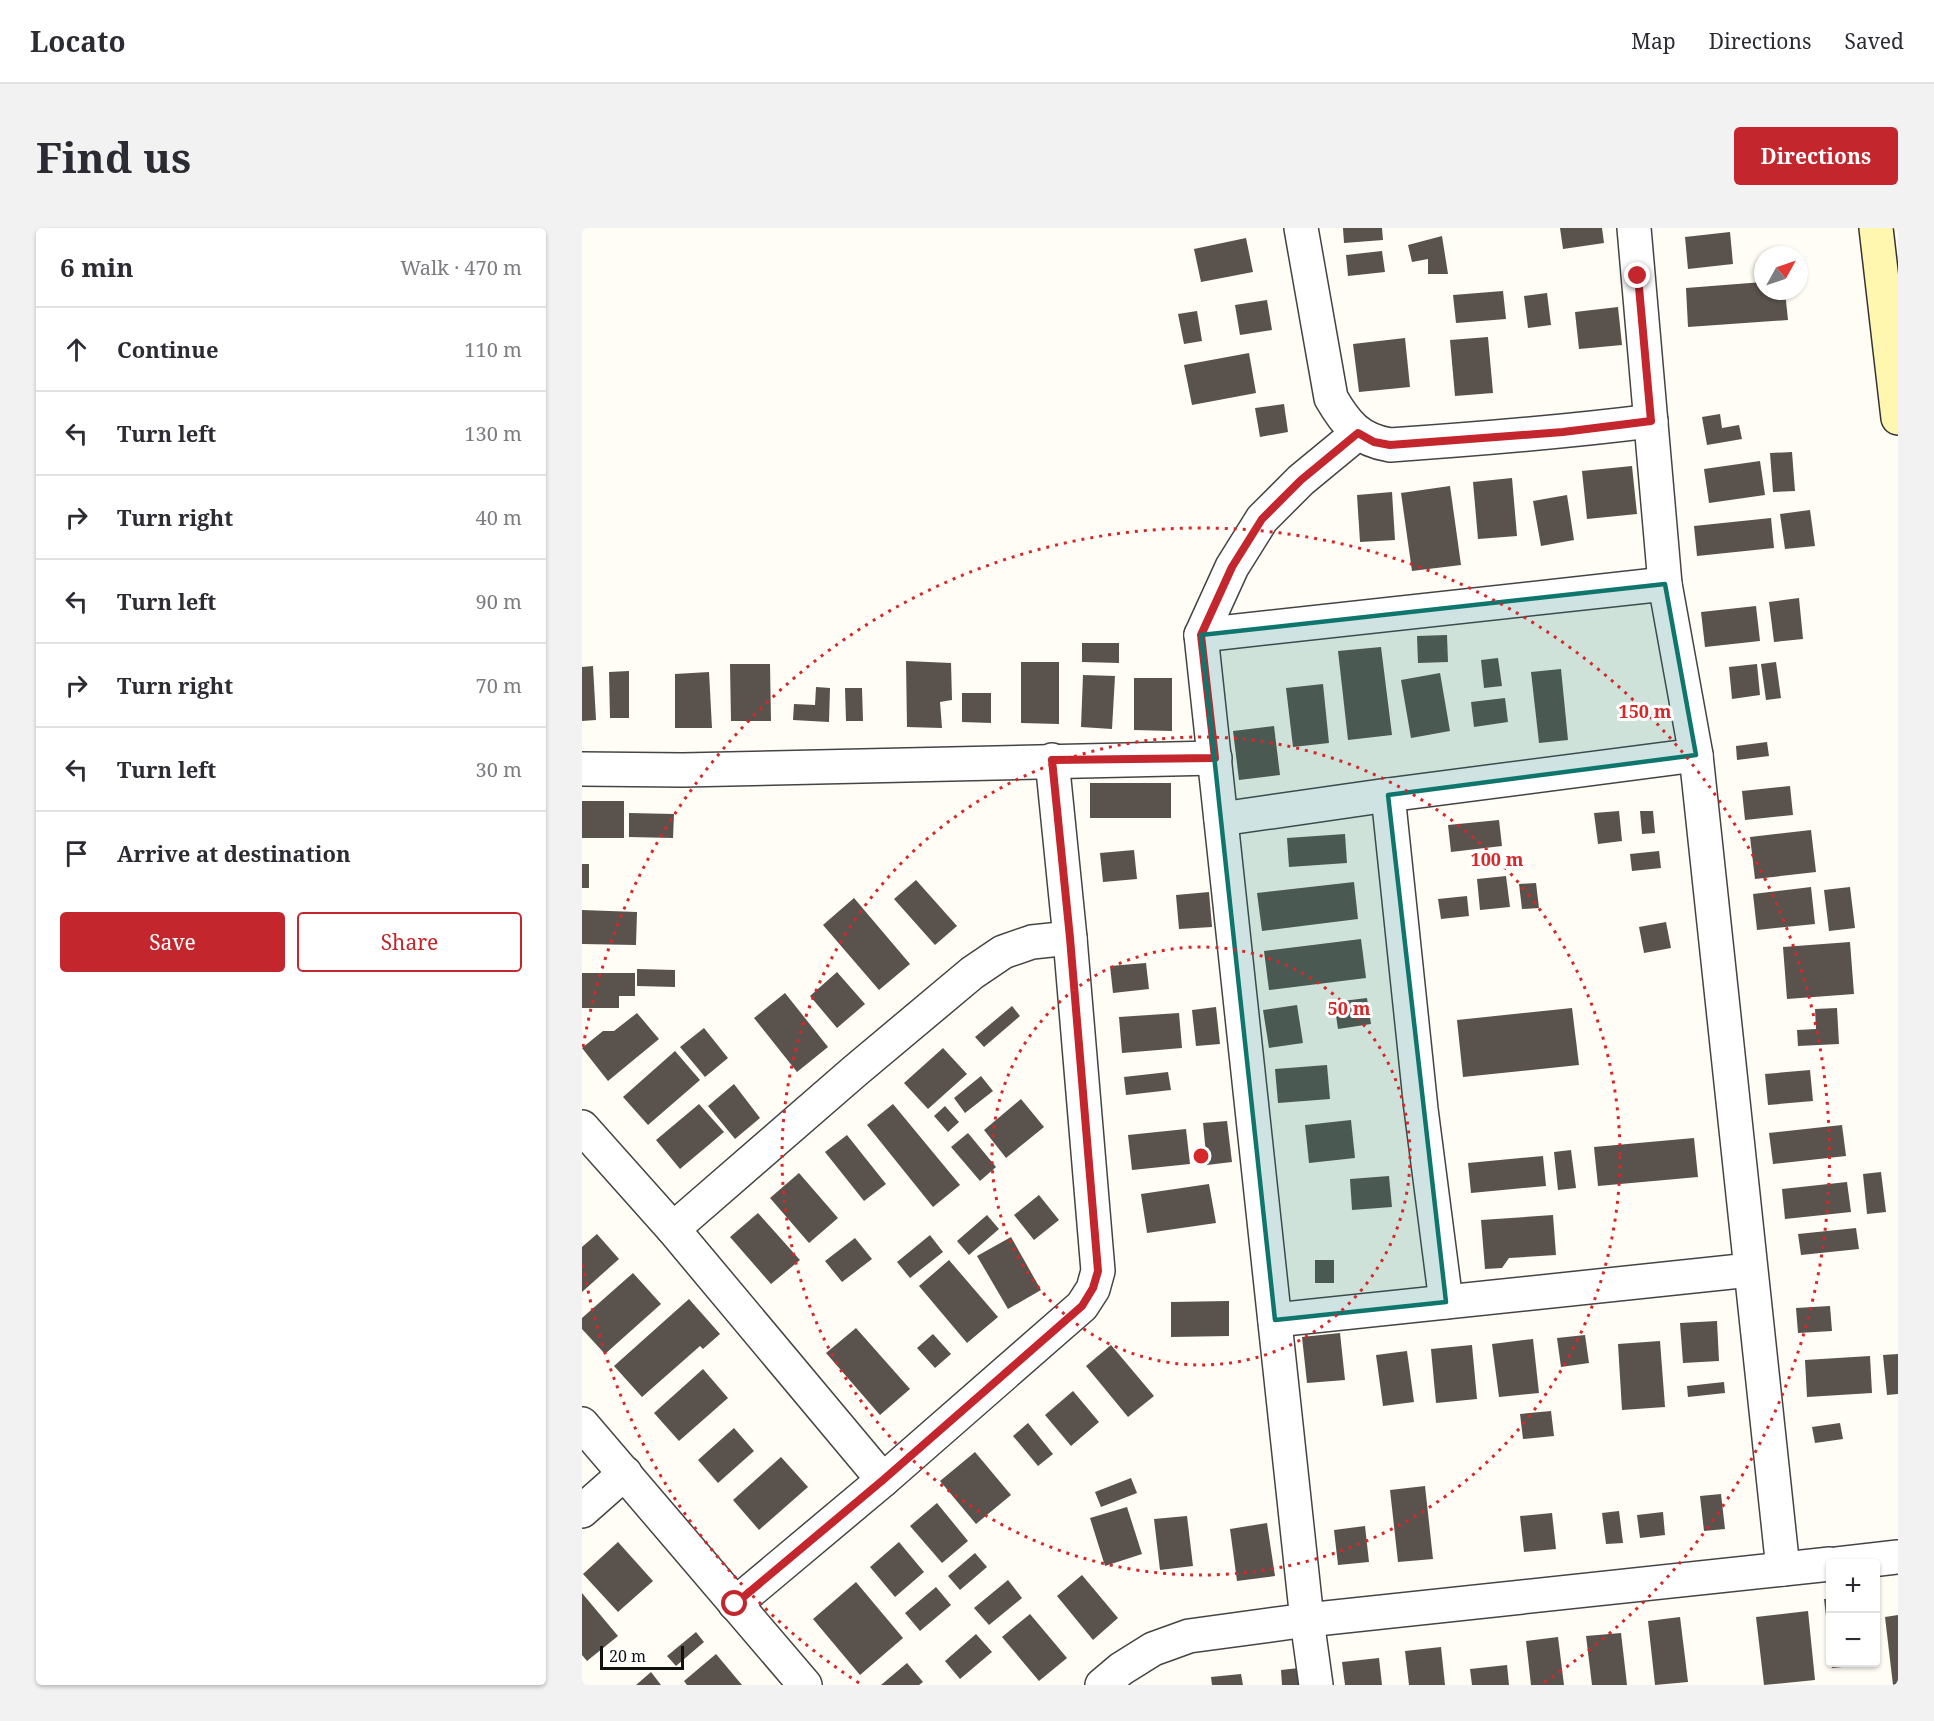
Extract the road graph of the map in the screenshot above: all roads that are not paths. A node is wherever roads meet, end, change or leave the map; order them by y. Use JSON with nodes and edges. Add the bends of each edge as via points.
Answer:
{"nodes":[{"id":1,"x":1301,"y":228,"type":"edge"},
{"id":2,"x":1634,"y":228,"type":"edge"},
{"id":3,"x":1876,"y":228,"type":"edge"},
{"id":4,"x":1898,"y":418,"type":"edge"},
{"id":5,"x":1651,"y":421,"type":"junction"},
{"id":6,"x":1358,"y":433,"type":"junction"},
{"id":7,"x":1665,"y":584,"type":"junction"},
{"id":8,"x":1201,"y":635,"type":"junction"},
{"id":9,"x":1696,"y":755,"type":"junction"},
{"id":10,"x":1215,"y":758,"type":"junction"},
{"id":11,"x":1052,"y":760,"type":"junction"},
{"id":12,"x":582,"y":769,"type":"edge"},
{"id":13,"x":1388,"y":795,"type":"junction"},
{"id":14,"x":1221,"y":819,"type":"junction"},
{"id":15,"x":1070,"y":938,"type":"junction"},
{"id":16,"x":582,"y":1127,"type":"edge"},
{"id":17,"x":673,"y":1229,"type":"junction"},
{"id":18,"x":1750,"y":1270,"type":"junction"},
{"id":19,"x":1446,"y":1302,"type":"junction"},
{"id":20,"x":1275,"y":1320,"type":"junction"},
{"id":21,"x":582,"y":1424,"type":"edge"},
{"id":22,"x":625,"y":1473,"type":"junction"},
{"id":23,"x":883,"y":1480,"type":"junction"},
{"id":24,"x":582,"y":1511,"type":"edge"},
{"id":25,"x":1898,"y":1557,"type":"edge"},
{"id":26,"x":1878,"y":1559,"type":"edge"},
{"id":27,"x":1826,"y":1564,"type":"edge"},
{"id":28,"x":1783,"y":1569,"type":"junction"},
{"id":29,"x":735,"y":1604,"type":"junction"},
{"id":30,"x":1308,"y":1620,"type":"junction"},
{"id":31,"x":805,"y":1685,"type":"edge"},
{"id":32,"x":1102,"y":1685,"type":"edge"},
{"id":33,"x":1316,"y":1685,"type":"edge"}],
"edges":[{"from":1,"to":6,"type":"street","via":[[1331,398]]},
{"from":2,"to":5,"type":"street"},
{"from":3,"to":4,"type":"street"},
{"from":5,"to":6,"type":"street","via":[[1390,445]]},
{"from":5,"to":7,"type":"street"},
{"from":6,"to":8,"type":"street","via":[[1301,480],[1262,519],[1232,567]]},
{"from":7,"to":8,"type":"street"},
{"from":7,"to":9,"type":"street"},
{"from":8,"to":10,"type":"street"},
{"from":9,"to":13,"type":"street"},
{"from":9,"to":18,"type":"street"},
{"from":10,"to":11,"type":"street"},
{"from":10,"to":14,"type":"street"},
{"from":11,"to":12,"type":"street"},
{"from":11,"to":15,"type":"street"},
{"from":13,"to":14,"type":"street"},
{"from":13,"to":19,"type":"street"},
{"from":14,"to":20,"type":"street"},
{"from":15,"to":17,"type":"street","via":[[1032,942],[1003,952],[972,973]]},
{"from":15,"to":23,"type":"street","via":[[1098,1271],[1093,1288],[1082,1306]]},
{"from":16,"to":17,"type":"street"},
{"from":17,"to":23,"type":"street"},
{"from":18,"to":19,"type":"street"},
{"from":18,"to":28,"type":"street"},
{"from":19,"to":20,"type":"street"},
{"from":20,"to":30,"type":"street"},
{"from":21,"to":22,"type":"street"},
{"from":22,"to":24,"type":"street"},
{"from":22,"to":29,"type":"street"},
{"from":23,"to":29,"type":"street"},
{"from":25,"to":26,"type":"street"},
{"from":27,"to":28,"type":"street"},
{"from":28,"to":30,"type":"street"},
{"from":29,"to":31,"type":"street"},
{"from":30,"to":32,"type":"street","via":[[1189,1636],[1153,1649]]},
{"from":30,"to":33,"type":"street"}]}
